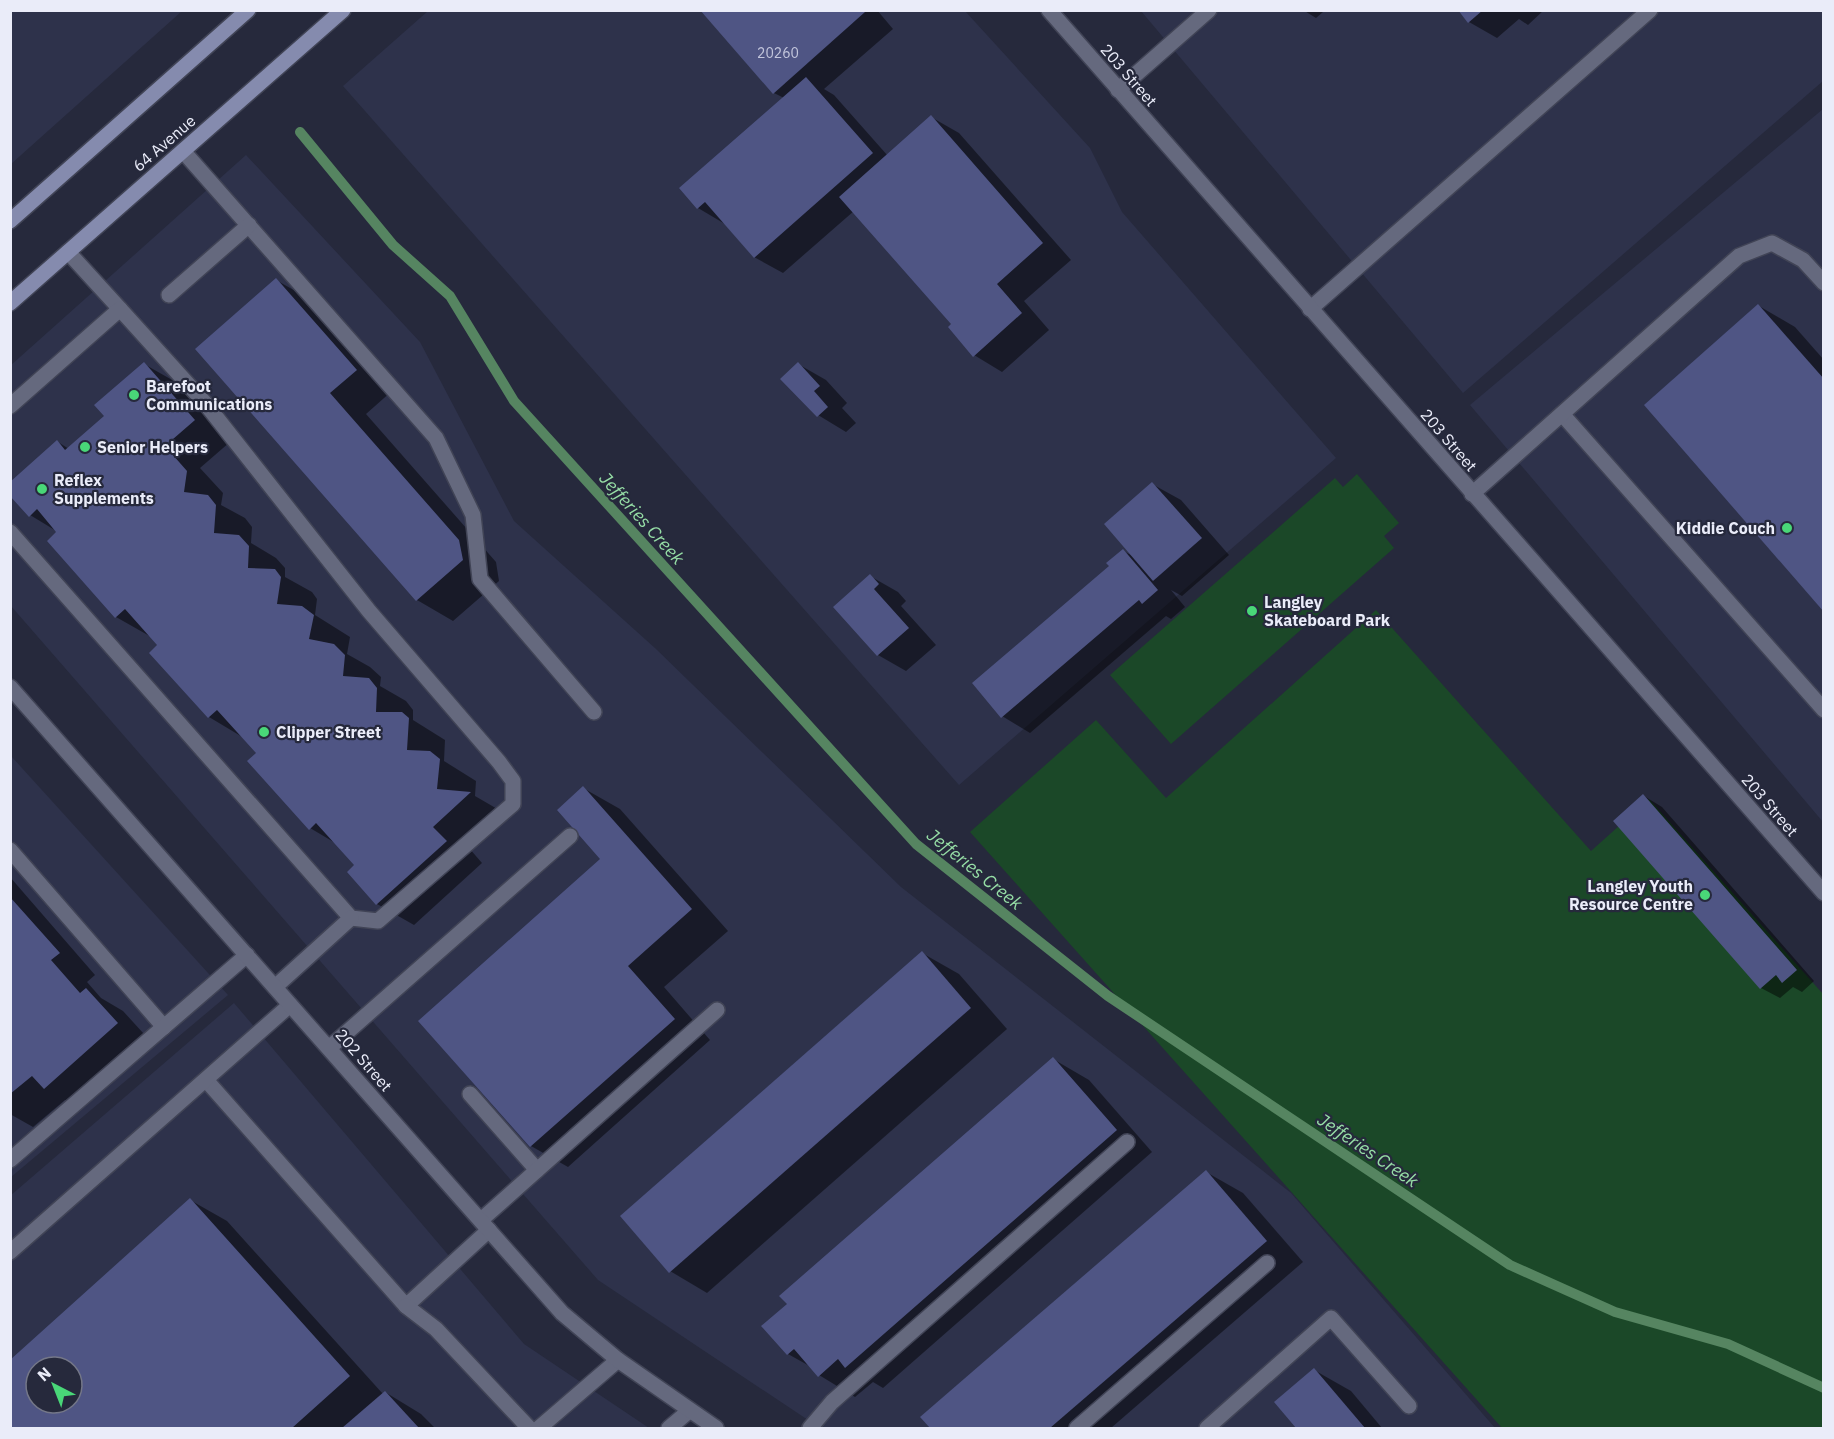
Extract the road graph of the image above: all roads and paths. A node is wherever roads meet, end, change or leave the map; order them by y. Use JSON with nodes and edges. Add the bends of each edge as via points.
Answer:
{"nodes":[{"id":1,"x":248,"y":10,"type":"edge"},
{"id":2,"x":343,"y":10,"type":"edge"},
{"id":3,"x":1048,"y":10,"type":"edge"},
{"id":4,"x":1209,"y":10,"type":"edge"},
{"id":5,"x":1650,"y":10,"type":"edge"},
{"id":6,"x":1118,"y":90,"type":"junction"},
{"id":7,"x":183,"y":151,"type":"junction"},
{"id":8,"x":10,"y":221,"type":"edge"},
{"id":9,"x":249,"y":225,"type":"junction"},
{"id":10,"x":68,"y":252,"type":"junction"},
{"id":11,"x":1824,"y":283,"type":"edge"},
{"id":12,"x":169,"y":295,"type":"dead end"},
{"id":13,"x":10,"y":303,"type":"edge"},
{"id":14,"x":120,"y":309,"type":"junction"},
{"id":15,"x":1310,"y":309,"type":"junction"},
{"id":16,"x":10,"y":406,"type":"edge"},
{"id":17,"x":1562,"y":414,"type":"junction"},
{"id":18,"x":1472,"y":494,"type":"junction"},
{"id":19,"x":10,"y":532,"type":"edge"},
{"id":20,"x":10,"y":687,"type":"edge"},
{"id":21,"x":1824,"y":710,"type":"edge"},
{"id":22,"x":594,"y":712,"type":"dead end"},
{"id":23,"x":570,"y":836,"type":"dead end"},
{"id":24,"x":10,"y":850,"type":"edge"},
{"id":25,"x":1824,"y":893,"type":"edge"},
{"id":26,"x":351,"y":918,"type":"junction"},
{"id":27,"x":247,"y":956,"type":"junction"},
{"id":28,"x":275,"y":987,"type":"junction"},
{"id":29,"x":290,"y":1005,"type":"junction"},
{"id":30,"x":717,"y":1010,"type":"dead end"},
{"id":31,"x":164,"y":1027,"type":"junction"},
{"id":32,"x":329,"y":1048,"type":"junction"},
{"id":33,"x":206,"y":1080,"type":"junction"},
{"id":34,"x":470,"y":1094,"type":"dead end"},
{"id":35,"x":1127,"y":1142,"type":"dead end"},
{"id":36,"x":10,"y":1160,"type":"edge"},
{"id":37,"x":537,"y":1170,"type":"junction"},
{"id":38,"x":485,"y":1225,"type":"junction"},
{"id":39,"x":10,"y":1252,"type":"edge"},
{"id":40,"x":1267,"y":1263,"type":"dead end"},
{"id":41,"x":406,"y":1306,"type":"junction"},
{"id":42,"x":618,"y":1360,"type":"junction"},
{"id":43,"x":1409,"y":1406,"type":"dead end"},
{"id":44,"x":689,"y":1411,"type":"junction"},
{"id":45,"x":529,"y":1428,"type":"edge"},
{"id":46,"x":539,"y":1428,"type":"edge"},
{"id":47,"x":669,"y":1428,"type":"edge"},
{"id":48,"x":716,"y":1428,"type":"edge"},
{"id":49,"x":810,"y":1428,"type":"edge"},
{"id":50,"x":1077,"y":1428,"type":"edge"},
{"id":51,"x":1207,"y":1428,"type":"edge"}],
"edges":[{"from":1,"to":8,"type":"main road"},
{"from":2,"to":7,"type":"main road","name":"64 Avenue"},
{"from":3,"to":6,"type":"street","name":"203 Street"},
{"from":4,"to":6,"type":"street"},
{"from":5,"to":15,"type":"street"},
{"from":6,"to":15,"type":"street","name":"203 Street"},
{"from":7,"to":9,"type":"street"},
{"from":7,"to":10,"type":"main road","name":"64 Avenue"},
{"from":9,"to":12,"type":"street"},
{"from":9,"to":22,"type":"street","via":[[436,438],[473,515],[480,579]]},
{"from":10,"to":13,"type":"main road","name":"64 Avenue"},
{"from":10,"to":14,"type":"street"},
{"from":11,"to":17,"type":"street","via":[[1803,260],[1772,243],[1738,256]]},
{"from":14,"to":16,"type":"street"},
{"from":14,"to":26,"type":"street","via":[[205,403],[369,611],[513,781],[513,804],[378,921]]},
{"from":15,"to":18,"type":"street","name":"203 Street"},
{"from":17,"to":18,"type":"street"},
{"from":17,"to":21,"type":"street"},
{"from":18,"to":25,"type":"street","name":"203 Street"},
{"from":19,"to":26,"type":"street"},
{"from":20,"to":27,"type":"street","name":"202 Street"},
{"from":23,"to":32,"type":"street"},
{"from":24,"to":31,"type":"street"},
{"from":26,"to":28,"type":"street"},
{"from":27,"to":28,"type":"street","name":"202 Street"},
{"from":27,"to":31,"type":"street"},
{"from":28,"to":29,"type":"street","name":"202 Street"},
{"from":29,"to":32,"type":"street","name":"202 Street"},
{"from":29,"to":33,"type":"street"},
{"from":30,"to":37,"type":"street"},
{"from":31,"to":36,"type":"street"},
{"from":32,"to":38,"type":"street","name":"202 Street"},
{"from":33,"to":39,"type":"street"},
{"from":33,"to":41,"type":"street"},
{"from":34,"to":37,"type":"street"},
{"from":35,"to":49,"type":"street","via":[[832,1402]]},
{"from":37,"to":38,"type":"street"},
{"from":38,"to":41,"type":"street"},
{"from":38,"to":42,"type":"street","name":"202 Street","via":[[562,1313]]},
{"from":40,"to":50,"type":"street"},
{"from":41,"to":45,"type":"street","via":[[436,1329]]},
{"from":42,"to":44,"type":"street","name":"202 Street"},
{"from":42,"to":46,"type":"street"},
{"from":43,"to":51,"type":"street","via":[[1331,1318]]},
{"from":44,"to":47,"type":"street"},
{"from":44,"to":48,"type":"street","name":"202 Street"}]}
